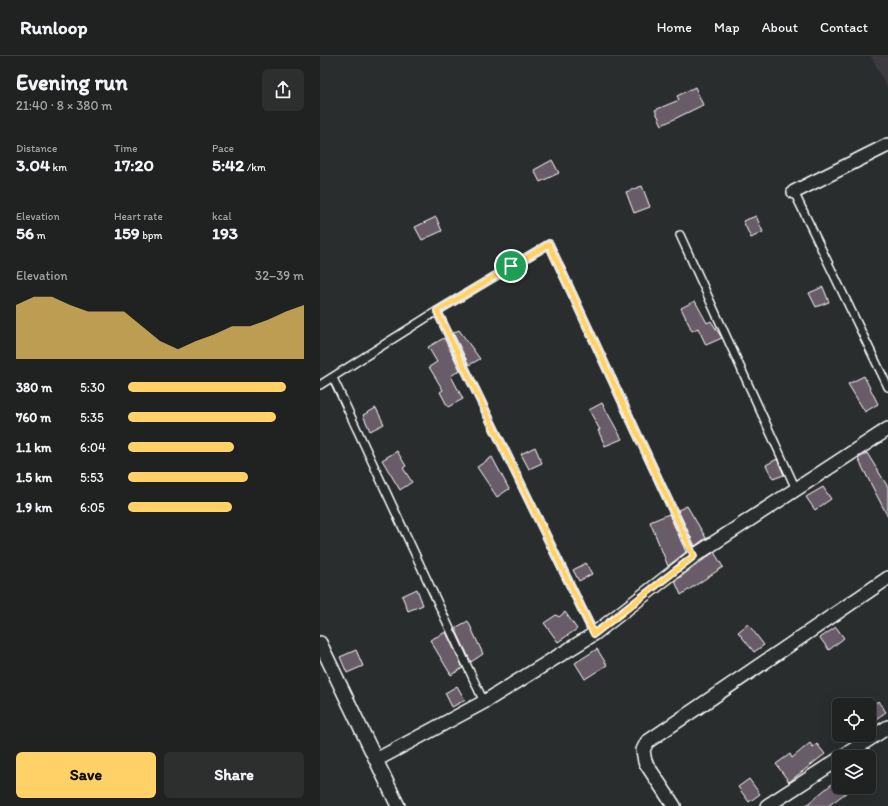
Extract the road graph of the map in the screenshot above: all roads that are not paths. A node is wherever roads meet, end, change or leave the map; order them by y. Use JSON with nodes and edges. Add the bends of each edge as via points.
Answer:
{"nodes":[{"id":1,"x":888,"y":145,"type":"edge"},
{"id":2,"x":794,"y":192,"type":"joint"},
{"id":3,"x":680,"y":235,"type":"dead end"},
{"id":4,"x":437,"y":311,"type":"junction"},
{"id":5,"x":334,"y":378,"type":"junction"},
{"id":6,"x":320,"y":385,"type":"edge"},
{"id":7,"x":888,"y":387,"type":"edge"},
{"id":8,"x":888,"y":429,"type":"edge"},
{"id":9,"x":796,"y":489,"type":"junction"},
{"id":10,"x":694,"y":556,"type":"junction"},
{"id":11,"x":888,"y":578,"type":"edge"},
{"id":12,"x":594,"y":634,"type":"junction"},
{"id":13,"x":320,"y":643,"type":"edge"},
{"id":14,"x":484,"y":702,"type":"junction"},
{"id":15,"x":888,"y":728,"type":"edge"},
{"id":16,"x":853,"y":750,"type":"edge"},
{"id":17,"x":376,"y":760,"type":"junction"},
{"id":18,"x":832,"y":764,"type":"edge"},
{"id":19,"x":398,"y":806,"type":"edge"},
{"id":20,"x":674,"y":806,"type":"edge"},
{"id":21,"x":767,"y":806,"type":"edge"}],
"edges":[{"from":1,"to":2,"type":"street"},
{"from":2,"to":7,"type":"lane"},
{"from":3,"to":9,"type":"lane"},
{"from":4,"to":5,"type":"lane"},
{"from":4,"to":10,"type":"lane","via":[[549,244]]},
{"from":4,"to":12,"type":"lane"},
{"from":5,"to":6,"type":"lane"},
{"from":5,"to":14,"type":"lane"},
{"from":8,"to":9,"type":"street"},
{"from":9,"to":10,"type":"street"},
{"from":10,"to":12,"type":"street"},
{"from":11,"to":20,"type":"street","via":[[647,742],[643,750],[645,762]]},
{"from":12,"to":14,"type":"street"},
{"from":13,"to":17,"type":"street"},
{"from":14,"to":17,"type":"street"},
{"from":15,"to":16,"type":"street"},
{"from":17,"to":19,"type":"street"},
{"from":18,"to":21,"type":"street"}]}
